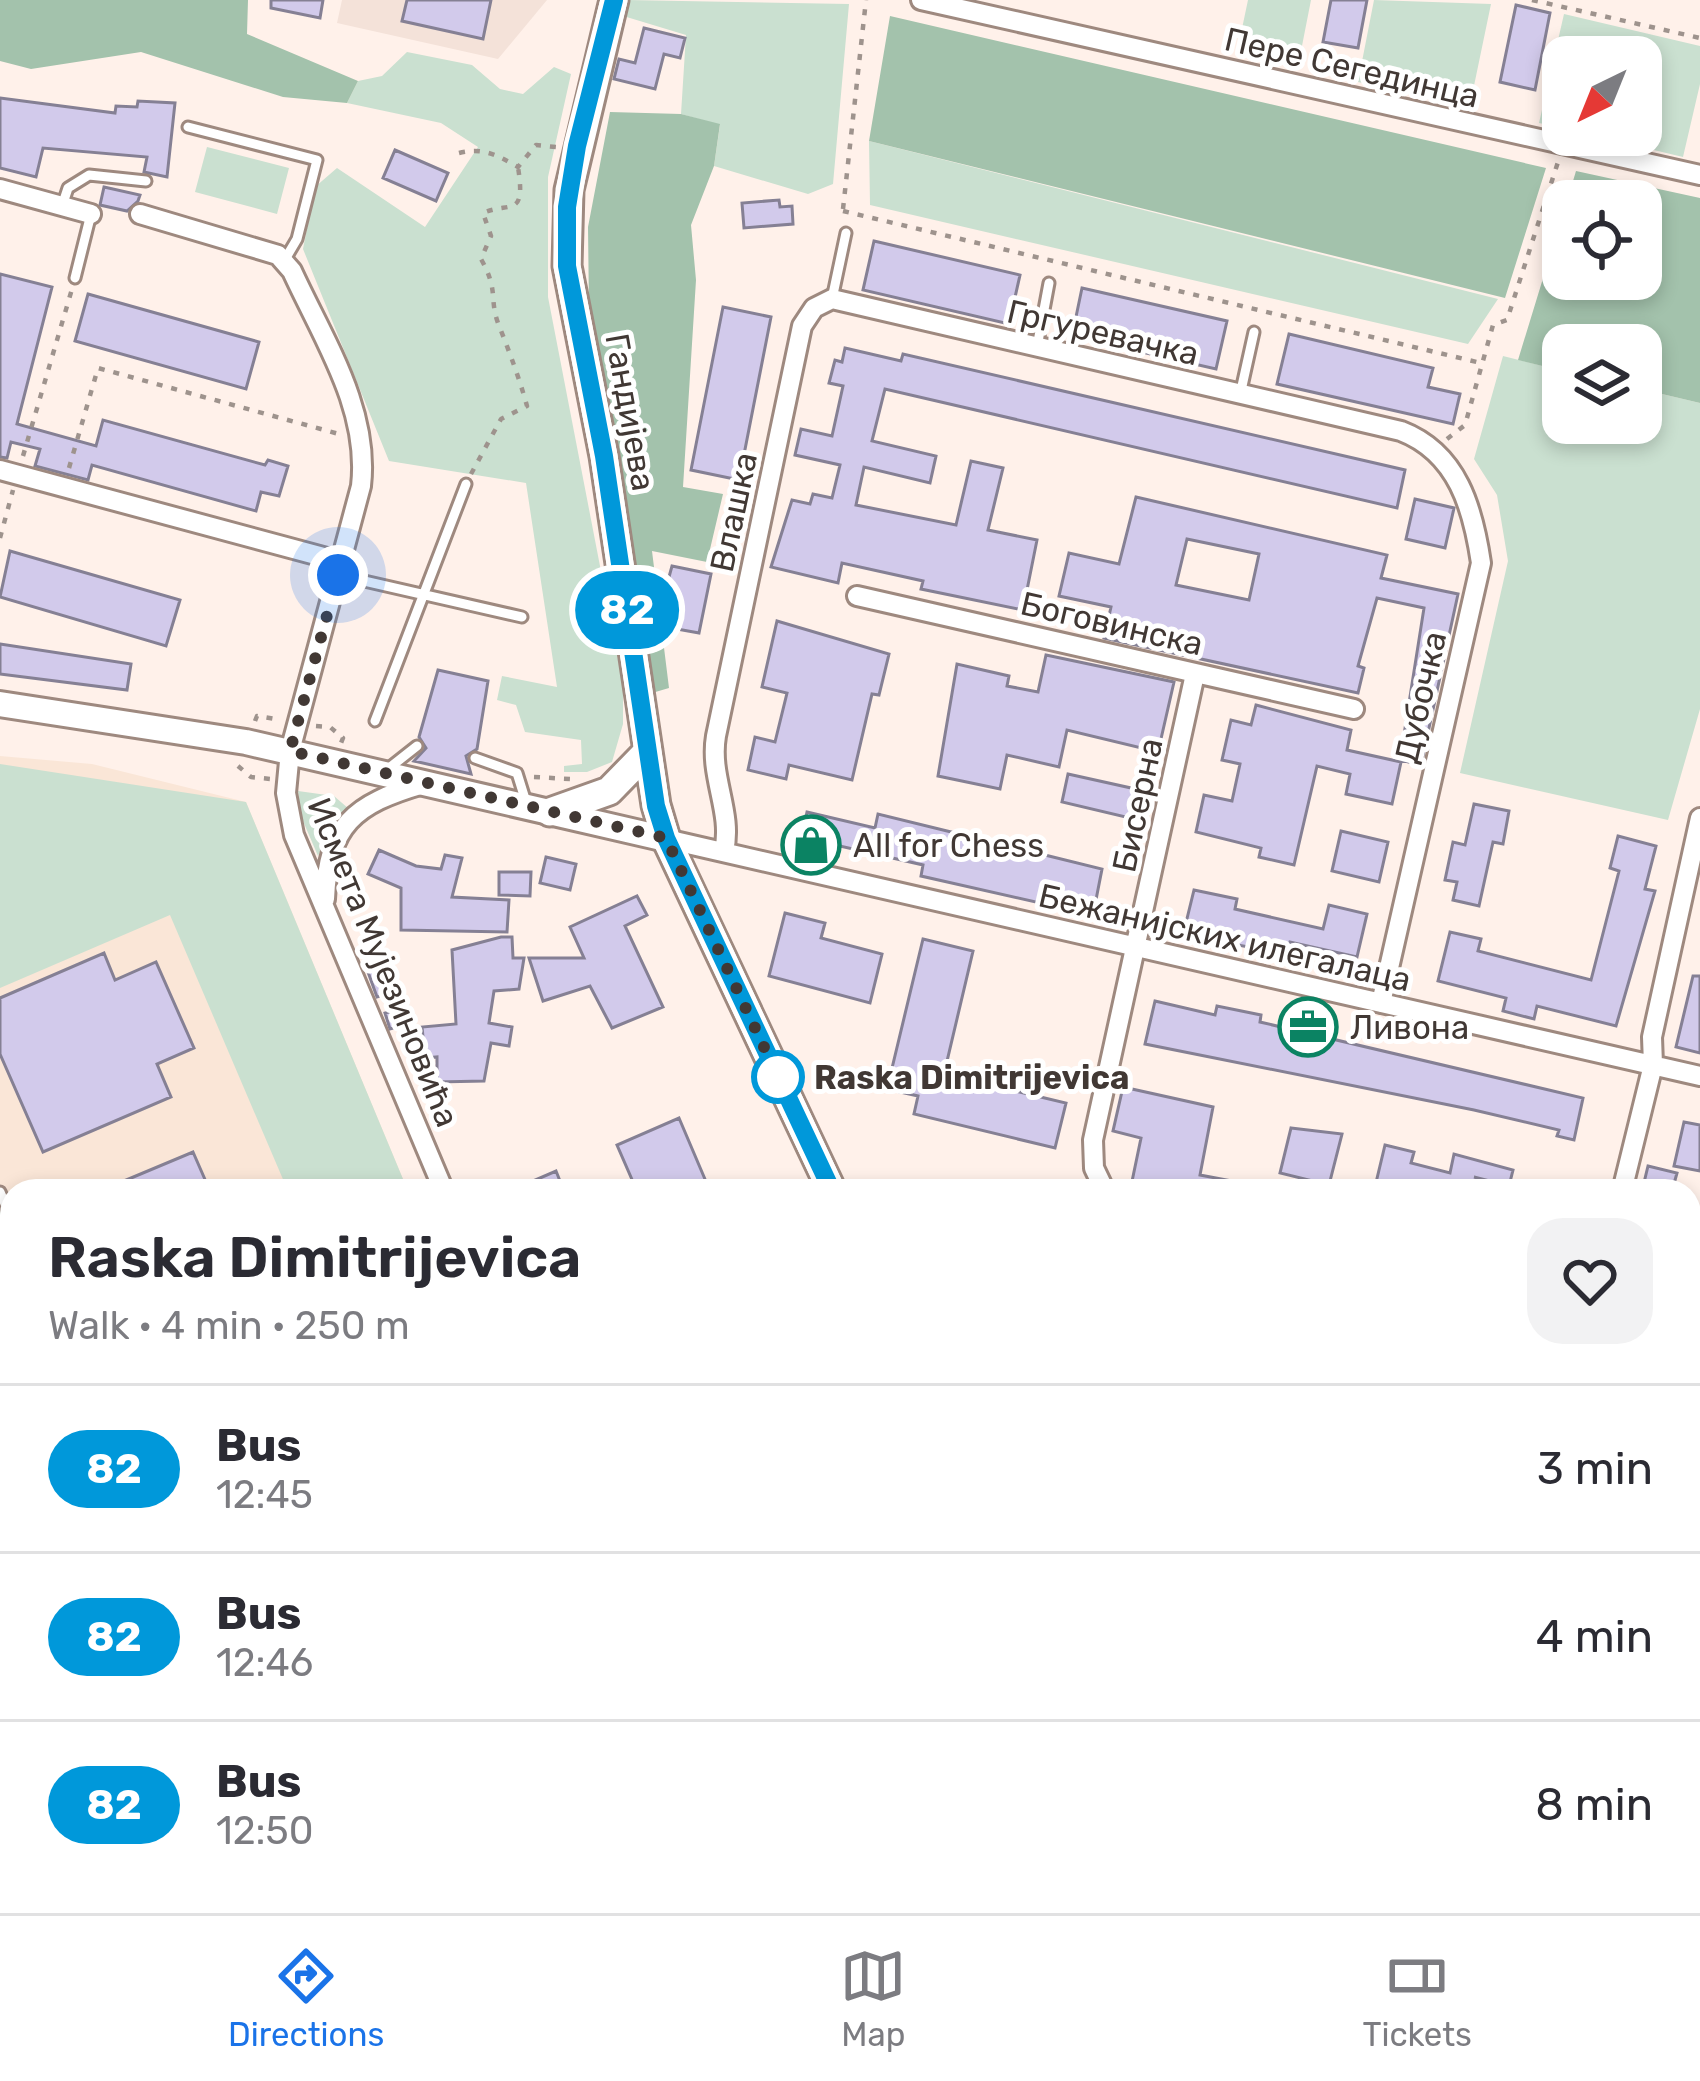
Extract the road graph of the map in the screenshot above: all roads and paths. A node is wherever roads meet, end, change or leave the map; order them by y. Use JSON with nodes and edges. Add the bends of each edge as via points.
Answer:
{"nodes":[{"id":1,"x":614,"y":0,"type":"edge"},
{"id":2,"x":866,"y":0,"type":"edge"},
{"id":3,"x":921,"y":0,"type":"edge"},
{"id":4,"x":1532,"y":0,"type":"edge"},
{"id":5,"x":1700,"y":38,"type":"edge"},
{"id":6,"x":188,"y":128,"type":"dead end"},
{"id":7,"x":1542,"y":141,"type":"edge"},
{"id":8,"x":562,"y":148,"type":"dead end"},
{"id":9,"x":459,"y":153,"type":"dead end"},
{"id":10,"x":1561,"y":156,"type":"edge"},
{"id":11,"x":1611,"y":156,"type":"edge"},
{"id":12,"x":518,"y":167,"type":"junction"},
{"id":13,"x":1700,"y":175,"type":"edge"},
{"id":14,"x":146,"y":181,"type":"dead end"},
{"id":15,"x":0,"y":188,"type":"edge"},
{"id":16,"x":62,"y":206,"type":"junction"},
{"id":17,"x":843,"y":212,"type":"junction"},
{"id":18,"x":91,"y":214,"type":"joint"},
{"id":19,"x":140,"y":214,"type":"dead end"},
{"id":20,"x":846,"y":233,"type":"joint"},
{"id":21,"x":284,"y":261,"type":"junction"},
{"id":22,"x":75,"y":278,"type":"joint"},
{"id":23,"x":1049,"y":283,"type":"dead end"},
{"id":24,"x":832,"y":299,"type":"junction"},
{"id":25,"x":1254,"y":332,"type":"dead end"},
{"id":26,"x":1036,"y":347,"type":"junction"},
{"id":27,"x":1481,"y":363,"type":"junction"},
{"id":28,"x":1240,"y":395,"type":"junction"},
{"id":29,"x":1402,"y":431,"type":"joint"},
{"id":30,"x":362,"y":440,"type":"junction"},
{"id":31,"x":1433,"y":449,"type":"junction"},
{"id":32,"x":9,"y":472,"type":"edge"},
{"id":33,"x":466,"y":484,"type":"joint"},
{"id":34,"x":63,"y":487,"type":"junction"},
{"id":35,"x":0,"y":538,"type":"edge"},
{"id":36,"x":340,"y":569,"type":"junction"},
{"id":37,"x":423,"y":594,"type":"junction"},
{"id":38,"x":857,"y":596,"type":"dead end"},
{"id":39,"x":522,"y":617,"type":"dead end"},
{"id":40,"x":1195,"y":674,"type":"junction"},
{"id":41,"x":0,"y":704,"type":"edge"},
{"id":42,"x":1354,"y":709,"type":"dead end"},
{"id":43,"x":375,"y":721,"type":"dead end"},
{"id":44,"x":418,"y":746,"type":"dead end"},
{"id":45,"x":290,"y":751,"type":"junction"},
{"id":46,"x":648,"y":751,"type":"junction"},
{"id":47,"x":475,"y":758,"type":"dead end"},
{"id":48,"x":382,"y":774,"type":"junction"},
{"id":49,"x":423,"y":784,"type":"junction"},
{"id":50,"x":538,"y":810,"type":"junction"},
{"id":51,"x":1700,"y":818,"type":"edge"},
{"id":52,"x":666,"y":838,"type":"junction"},
{"id":53,"x":724,"y":851,"type":"junction"},
{"id":54,"x":325,"y":910,"type":"junction"},
{"id":55,"x":1137,"y":948,"type":"junction"},
{"id":56,"x":1381,"y":1003,"type":"junction"},
{"id":57,"x":1653,"y":1065,"type":"junction"},
{"id":58,"x":1700,"y":1076,"type":"edge"},
{"id":59,"x":439,"y":1179,"type":"edge"},
{"id":60,"x":826,"y":1179,"type":"edge"},
{"id":61,"x":1099,"y":1179,"type":"edge"},
{"id":62,"x":1625,"y":1179,"type":"edge"}],
"edges":[{"from":1,"to":46,"type":"main road","name":"Гандијева","via":[[577,146],[567,266]]},
{"from":2,"to":17,"type":"path"},
{"from":3,"to":7,"type":"street","name":"Пере Сегединца"},
{"from":4,"to":5,"type":"path"},
{"from":6,"to":21,"type":"lane","via":[[316,160]]},
{"from":8,"to":12,"type":"path","via":[[536,145]]},
{"from":9,"to":12,"type":"path","via":[[475,149]]},
{"from":10,"to":27,"type":"path","via":[[1507,320],[1493,325]]},
{"from":11,"to":13,"type":"street","name":"Пере Сегединца"},
{"from":12,"to":33,"type":"path","via":[[515,205],[483,213],[491,236],[481,259],[496,285],[496,318],[527,406],[501,419]]},
{"from":14,"to":16,"type":"lane","via":[[89,175],[73,182]]},
{"from":15,"to":16,"type":"street"},
{"from":16,"to":18,"type":"street"},
{"from":17,"to":20,"type":"path"},
{"from":17,"to":27,"type":"path"},
{"from":18,"to":22,"type":"lane"},
{"from":19,"to":21,"type":"street","via":[[259,246]]},
{"from":20,"to":24,"type":"lane"},
{"from":21,"to":30,"type":"street","via":[[349,394]]},
{"from":22,"to":32,"type":"path"},
{"from":23,"to":26,"type":"lane"},
{"from":24,"to":26,"type":"street","name":"Гргуревачка"},
{"from":24,"to":53,"type":"street","name":"Влашка","via":[[802,326],[713,751],[728,830]]},
{"from":25,"to":28,"type":"lane"},
{"from":26,"to":28,"type":"street","name":"Гргуревачка"},
{"from":27,"to":31,"type":"path","via":[[1465,425]]},
{"from":28,"to":29,"type":"street","name":"Гргуревачка"},
{"from":29,"to":31,"type":"street","name":"Дубочка"},
{"from":30,"to":34,"type":"path","via":[[98,368]]},
{"from":30,"to":36,"type":"street","name":"Исмета Мујезиновића","via":[[361,486]]},
{"from":31,"to":56,"type":"street","name":"Дубочка","via":[[1457,477],[1475,519],[1481,563]]},
{"from":32,"to":34,"type":"street"},
{"from":32,"to":35,"type":"path"},
{"from":33,"to":37,"type":"lane"},
{"from":34,"to":36,"type":"street"},
{"from":36,"to":37,"type":"lane"},
{"from":36,"to":45,"type":"street","name":"Исмета Мујезиновића"},
{"from":37,"to":39,"type":"lane"},
{"from":37,"to":43,"type":"lane"},
{"from":38,"to":40,"type":"street","name":"Боговинска"},
{"from":40,"to":42,"type":"street","name":"Боговинска"},
{"from":40,"to":55,"type":"street","name":"Бисерна"},
{"from":41,"to":45,"type":"street"},
{"from":44,"to":48,"type":"lane"},
{"from":45,"to":48,"type":"street"},
{"from":45,"to":54,"type":"street","name":"Исмета Мујезиновића","via":[[287,806]]},
{"from":46,"to":50,"type":"main road","via":[[609,790]]},
{"from":46,"to":52,"type":"main road","name":"Гандијева"},
{"from":47,"to":50,"type":"lane","via":[[517,773]]},
{"from":48,"to":49,"type":"street"},
{"from":49,"to":50,"type":"street"},
{"from":49,"to":54,"type":"street","via":[[372,800],[345,824],[326,872]]},
{"from":50,"to":52,"type":"street"},
{"from":51,"to":57,"type":"street","via":[[1652,1037]]},
{"from":52,"to":53,"type":"street","name":"Бежанијских илегалаца"},
{"from":52,"to":60,"type":"main road","name":"Гандијева"},
{"from":53,"to":55,"type":"street","name":"Бежанијских илегалаца"},
{"from":54,"to":59,"type":"street","name":"Исмета Мујезиновића"},
{"from":55,"to":56,"type":"street","name":"Бежанијских илегалаца"},
{"from":55,"to":61,"type":"street","name":"Бисерна","via":[[1093,1140]]},
{"from":56,"to":57,"type":"street","name":"Бежанијских илегалаца"},
{"from":57,"to":58,"type":"street","name":"Бежанијских илегалаца"},
{"from":57,"to":62,"type":"street"}]}
